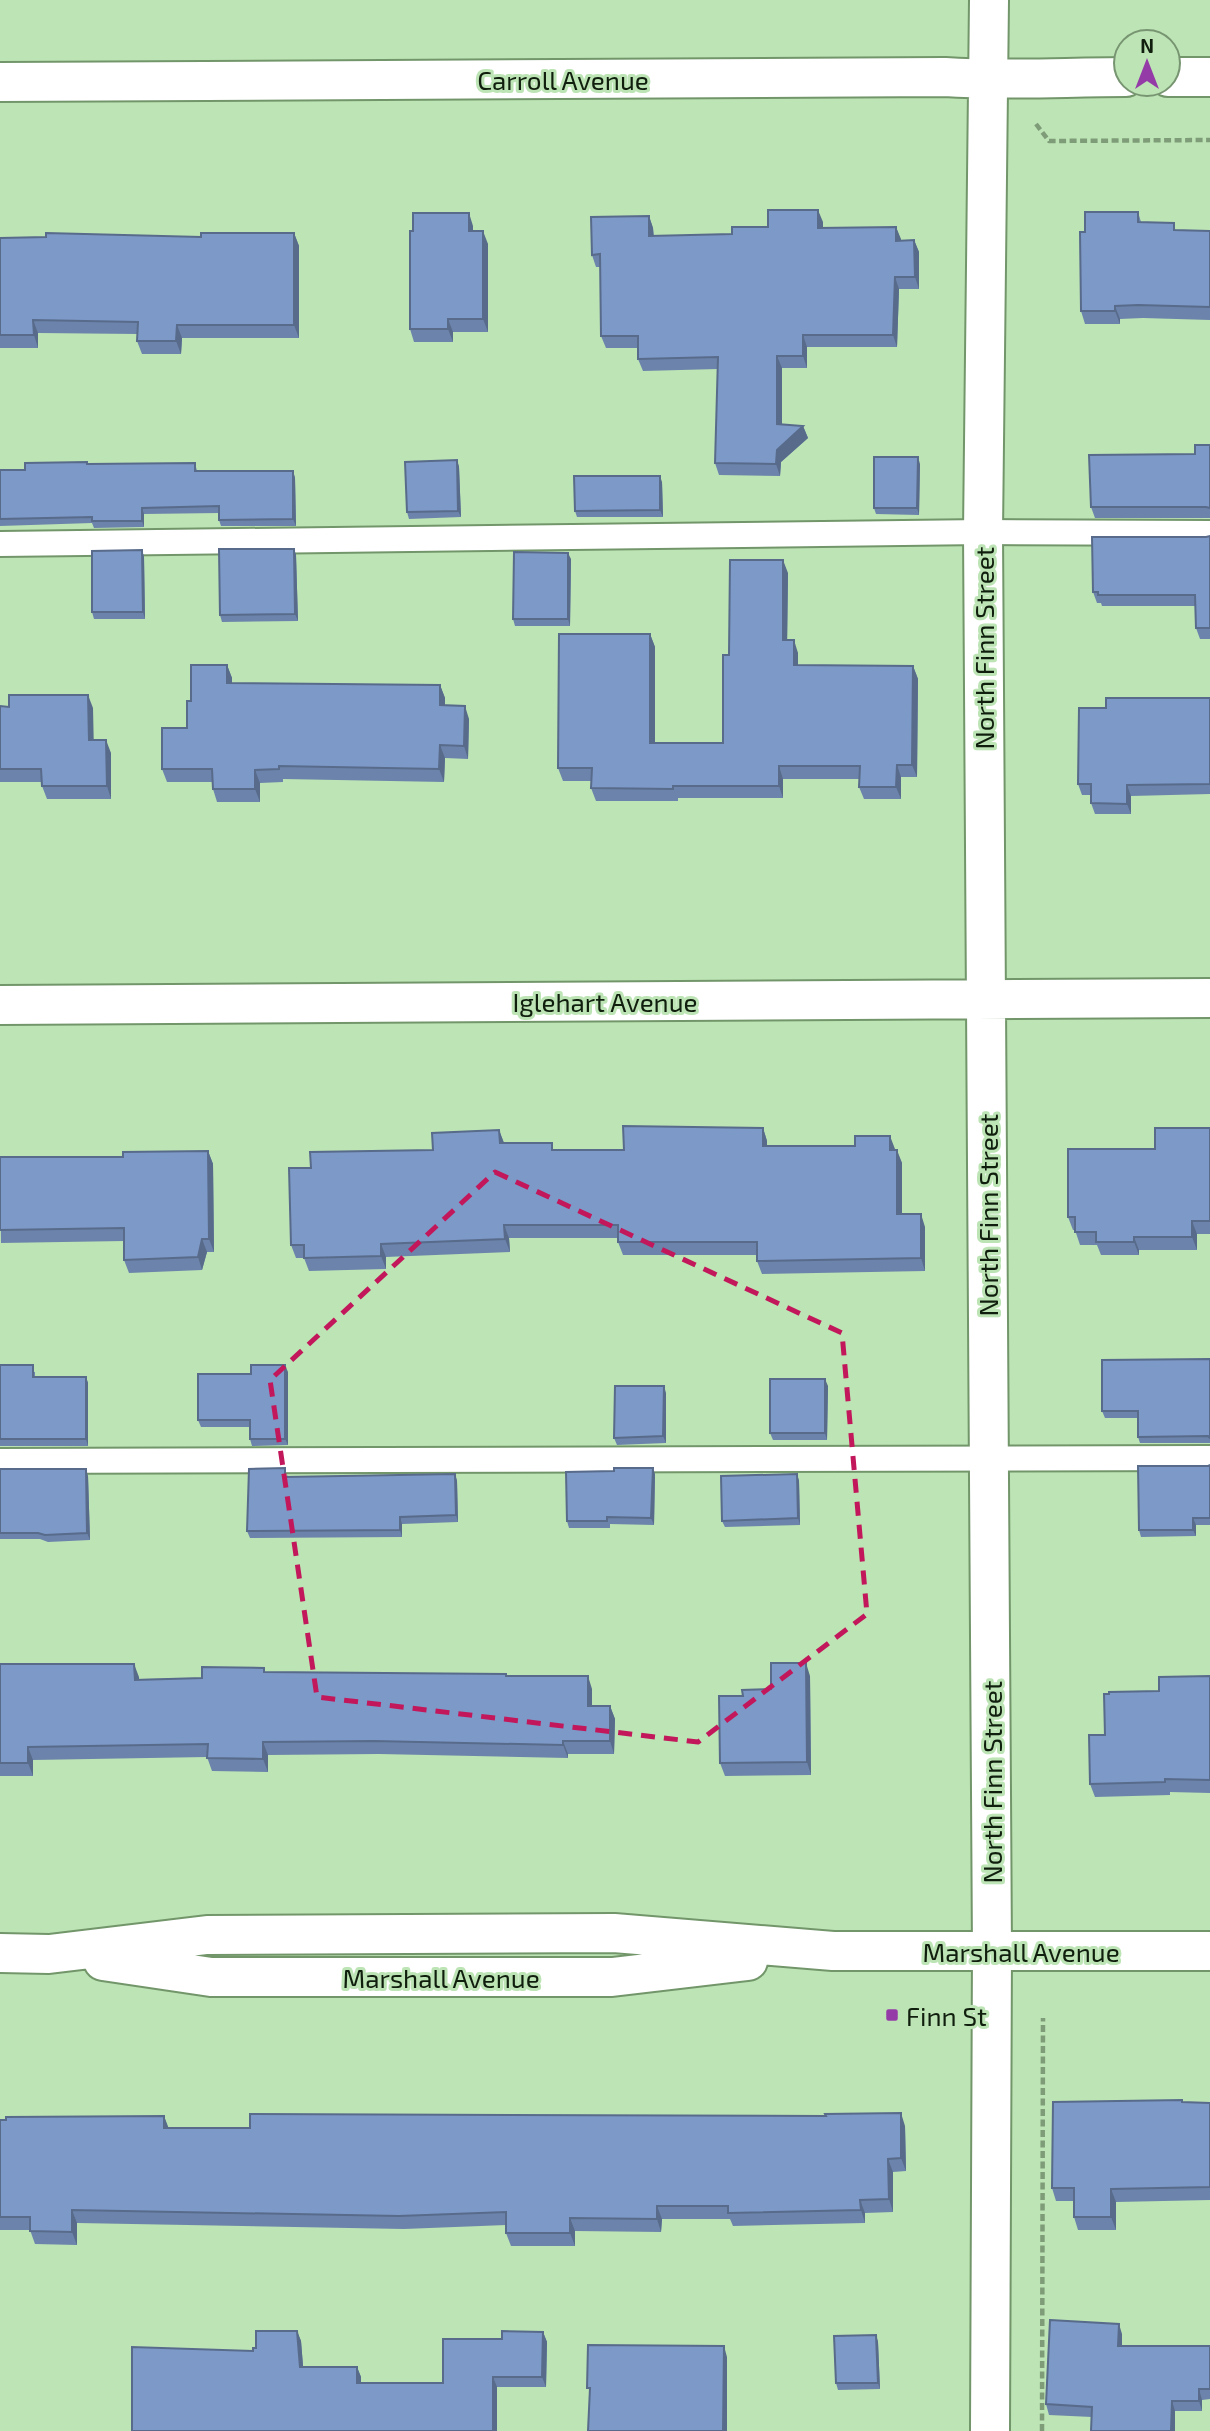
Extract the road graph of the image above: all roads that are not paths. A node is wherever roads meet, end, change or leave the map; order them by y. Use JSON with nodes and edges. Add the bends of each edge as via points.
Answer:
{"nodes":[{"id":1,"x":989,"y":0,"type":"edge"},
{"id":2,"x":1112,"y":77,"type":"edge"},
{"id":3,"x":1182,"y":77,"type":"edge"},
{"id":4,"x":1210,"y":77,"type":"edge"},
{"id":5,"x":989,"y":80,"type":"junction"},
{"id":6,"x":0,"y":82,"type":"edge"},
{"id":7,"x":983,"y":532,"type":"junction"},
{"id":8,"x":1210,"y":533,"type":"edge"},
{"id":9,"x":0,"y":544,"type":"edge"},
{"id":10,"x":986,"y":999,"type":"junction"},
{"id":11,"x":1210,"y":999,"type":"edge"},
{"id":12,"x":0,"y":1005,"type":"edge"},
{"id":13,"x":989,"y":1458,"type":"junction"},
{"id":14,"x":1210,"y":1458,"type":"edge"},
{"id":15,"x":0,"y":1461,"type":"edge"},
{"id":16,"x":992,"y":1951,"type":"junction"},
{"id":17,"x":1210,"y":1951,"type":"edge"},
{"id":18,"x":0,"y":1953,"type":"edge"},
{"id":19,"x":990,"y":2431,"type":"edge"}],
"edges":[{"from":1,"to":5,"type":"street","name":"North Finn Street"},
{"from":2,"to":5,"type":"street","name":"Carroll Avenue"},
{"from":3,"to":4,"type":"street"},
{"from":5,"to":6,"type":"street","name":"Carroll Avenue"},
{"from":5,"to":7,"type":"street","name":"North Finn Street"},
{"from":7,"to":8,"type":"lane"},
{"from":7,"to":9,"type":"lane"},
{"from":7,"to":10,"type":"street","name":"North Finn Street"},
{"from":10,"to":11,"type":"street","name":"Iglehart Avenue"},
{"from":10,"to":12,"type":"street","name":"Iglehart Avenue"},
{"from":10,"to":13,"type":"street","name":"North Finn Street"},
{"from":13,"to":14,"type":"lane"},
{"from":13,"to":15,"type":"lane"},
{"from":13,"to":16,"type":"street","name":"North Finn Street"},
{"from":16,"to":17,"type":"street","name":"Marshall Avenue"},
{"from":16,"to":18,"type":"street","name":"Marshall Avenue","via":[[833,1951],[601,1933],[207,1936],[49,1954]]},
{"from":16,"to":19,"type":"street","name":"North Finn Street"}]}
